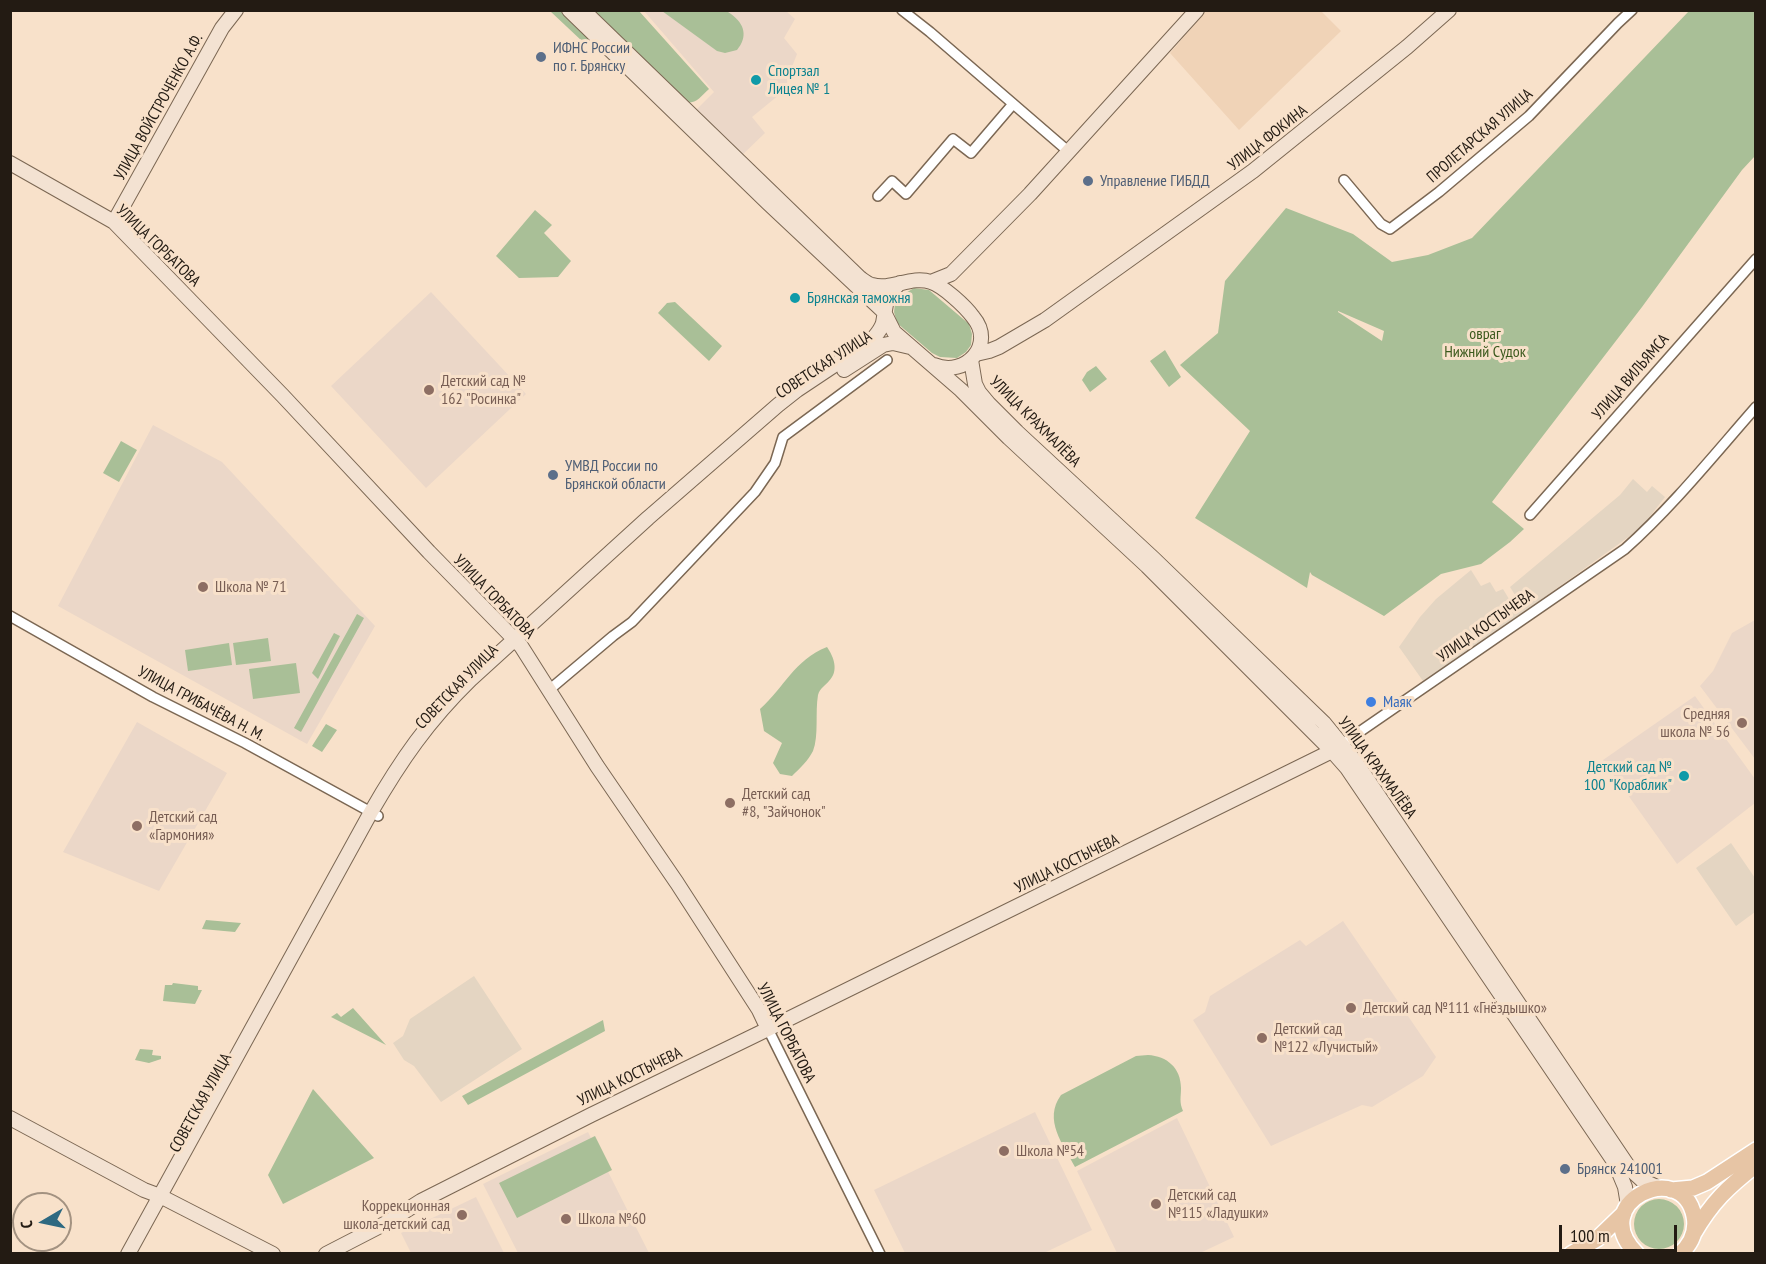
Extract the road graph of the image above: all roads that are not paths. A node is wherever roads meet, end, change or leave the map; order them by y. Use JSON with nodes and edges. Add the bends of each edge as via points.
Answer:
{"nodes":[{"id":1,"x":236,"y":10,"type":"edge"},
{"id":2,"x":569,"y":10,"type":"edge"},
{"id":3,"x":583,"y":10,"type":"edge"},
{"id":4,"x":902,"y":10,"type":"edge"},
{"id":5,"x":1197,"y":10,"type":"edge"},
{"id":6,"x":1449,"y":10,"type":"edge"},
{"id":7,"x":1632,"y":10,"type":"edge"},
{"id":8,"x":1013,"y":104,"type":"junction"},
{"id":9,"x":1069,"y":153,"type":"junction"},
{"id":10,"x":10,"y":163,"type":"edge"},
{"id":11,"x":1344,"y":180,"type":"dead end"},
{"id":12,"x":878,"y":196,"type":"dead end"},
{"id":13,"x":114,"y":222,"type":"junction"},
{"id":14,"x":1755,"y":259,"type":"edge"},
{"id":15,"x":932,"y":282,"type":"junction"},
{"id":16,"x":900,"y":283,"type":"junction"},
{"id":17,"x":884,"y":312,"type":"junction"},
{"id":18,"x":912,"y":348,"type":"junction"},
{"id":19,"x":974,"y":357,"type":"junction"},
{"id":20,"x":887,"y":360,"type":"dead end"},
{"id":21,"x":932,"y":364,"type":"junction"},
{"id":22,"x":1755,"y":407,"type":"edge"},
{"id":23,"x":1530,"y":515,"type":"dead end"},
{"id":24,"x":10,"y":616,"type":"edge"},
{"id":25,"x":517,"y":643,"type":"junction"},
{"id":26,"x":549,"y":690,"type":"junction"},
{"id":27,"x":1337,"y":748,"type":"junction"},
{"id":28,"x":375,"y":814,"type":"junction"},
{"id":29,"x":768,"y":1029,"type":"junction"},
{"id":30,"x":10,"y":1118,"type":"edge"},
{"id":31,"x":1755,"y":1150,"type":"edge"},
{"id":32,"x":1755,"y":1165,"type":"edge"},
{"id":33,"x":1665,"y":1189,"type":"junction"},
{"id":34,"x":164,"y":1198,"type":"junction"},
{"id":35,"x":1626,"y":1209,"type":"junction"},
{"id":36,"x":1694,"y":1233,"type":"junction"},
{"id":37,"x":128,"y":1254,"type":"edge"},
{"id":38,"x":138,"y":1254,"type":"edge"},
{"id":39,"x":273,"y":1254,"type":"edge"},
{"id":40,"x":326,"y":1254,"type":"edge"},
{"id":41,"x":880,"y":1254,"type":"edge"},
{"id":42,"x":1571,"y":1254,"type":"edge"},
{"id":43,"x":1620,"y":1254,"type":"edge"},
{"id":44,"x":1630,"y":1254,"type":"edge"},
{"id":45,"x":1637,"y":1254,"type":"edge"},
{"id":46,"x":1680,"y":1254,"type":"edge"}],
"edges":[{"from":1,"to":13,"type":"main road","name":"УЛИЦА ВОЙСТРОЧЕНКО А.Ф.","via":[[222,28]]},
{"from":2,"to":17,"type":"main road"},
{"from":3,"to":16,"type":"main road","via":[[860,278],[872,285]]},
{"from":4,"to":8,"type":"street"},
{"from":5,"to":9,"type":"main road"},
{"from":6,"to":19,"type":"main road","name":"УЛИЦА ФОКИНА","via":[[1235,184],[1045,320]]},
{"from":7,"to":11,"type":"street","name":"ПРОЛЕТАРСКАЯ УЛИЦА","via":[[1529,116],[1389,229]]},
{"from":8,"to":9,"type":"street"},
{"from":8,"to":12,"type":"street","via":[[971,153],[953,139],[906,194],[892,181]]},
{"from":9,"to":15,"type":"main road","via":[[951,274]]},
{"from":10,"to":13,"type":"main road","name":"УЛИЦА ГОРБАТОВА"},
{"from":13,"to":25,"type":"main road","name":"УЛИЦА ГОРБАТОВА"},
{"from":14,"to":23,"type":"street","name":"УЛИЦА ВИЛЬЯМСА"},
{"from":15,"to":16,"type":"main road"},
{"from":15,"to":19,"type":"main road","via":[[977,322],[980,339]]},
{"from":16,"to":17,"type":"main road","via":[[885,301]]},
{"from":17,"to":18,"type":"main road","via":[[894,332]]},
{"from":17,"to":25,"type":"main road","name":"СОВЕТСКАЯ УЛИЦА","via":[[883,323],[872,340],[778,405],[665,502]]},
{"from":18,"to":21,"type":"main road"},
{"from":18,"to":25,"type":"main road","name":"СОВЕТСКАЯ УЛИЦА","via":[[893,343],[883,345],[802,397]]},
{"from":19,"to":21,"type":"main road","via":[[954,369]]},
{"from":19,"to":27,"type":"main road","name":"УЛИЦА КРАХМАЛЁВА","via":[[975,384],[989,404],[1324,723]]},
{"from":20,"to":26,"type":"street","via":[[783,437],[775,463],[755,492],[632,622]]},
{"from":21,"to":27,"type":"main road","name":"УЛИЦА КРАХМАЛЁВА"},
{"from":22,"to":27,"type":"street","name":"УЛИЦА КОСТЫЧЕВА","via":[[1686,487],[1625,549]]},
{"from":24,"to":28,"type":"street","name":"УЛИЦА ГРИБАЧЁВА Н. М.","via":[[153,697]]},
{"from":25,"to":26,"type":"main road","name":"УЛИЦА ГОРБАТОВА"},
{"from":25,"to":28,"type":"main road","name":"СОВЕТСКАЯ УЛИЦА","via":[[438,727]]},
{"from":26,"to":29,"type":"main road","name":"УЛИЦА ГОРБАТОВА"},
{"from":27,"to":29,"type":"main road","name":"УЛИЦА КОСТЫЧЕВА"},
{"from":27,"to":33,"type":"main road","name":"УЛИЦА КРАХМАЛЁВА","via":[[1355,761],[1630,1169],[1642,1180]]},
{"from":27,"to":35,"type":"main road","name":"УЛИЦА КРАХМАЛЁВА","via":[[1615,1163],[1625,1186]]},
{"from":28,"to":34,"type":"main road","name":"СОВЕТСКАЯ УЛИЦА"},
{"from":29,"to":40,"type":"main road","name":"УЛИЦА КОСТЫЧЕВА","via":[[505,1158]]},
{"from":29,"to":41,"type":"street","name":"УЛИЦА ГОРБАТОВА"},
{"from":30,"to":34,"type":"main road"},
{"from":31,"to":33,"type":"main road","via":[[1707,1182],[1693,1188]]},
{"from":32,"to":36,"type":"main road","via":[[1718,1197]]},
{"from":33,"to":35,"type":"main road","via":[[1647,1190]]},
{"from":33,"to":36,"type":"main road","via":[[1688,1203],[1695,1222]]},
{"from":34,"to":37,"type":"main road","name":"СОВЕТСКАЯ УЛИЦА"},
{"from":34,"to":38,"type":"main road","name":"СОВЕТСКАЯ УЛИЦА"},
{"from":34,"to":39,"type":"main road"},
{"from":35,"to":42,"type":"main road","via":[[1597,1239]]},
{"from":35,"to":45,"type":"main road","via":[[1624,1236]]},
{"from":36,"to":46,"type":"main road"},
{"from":43,"to":44,"type":"main road"}]}
